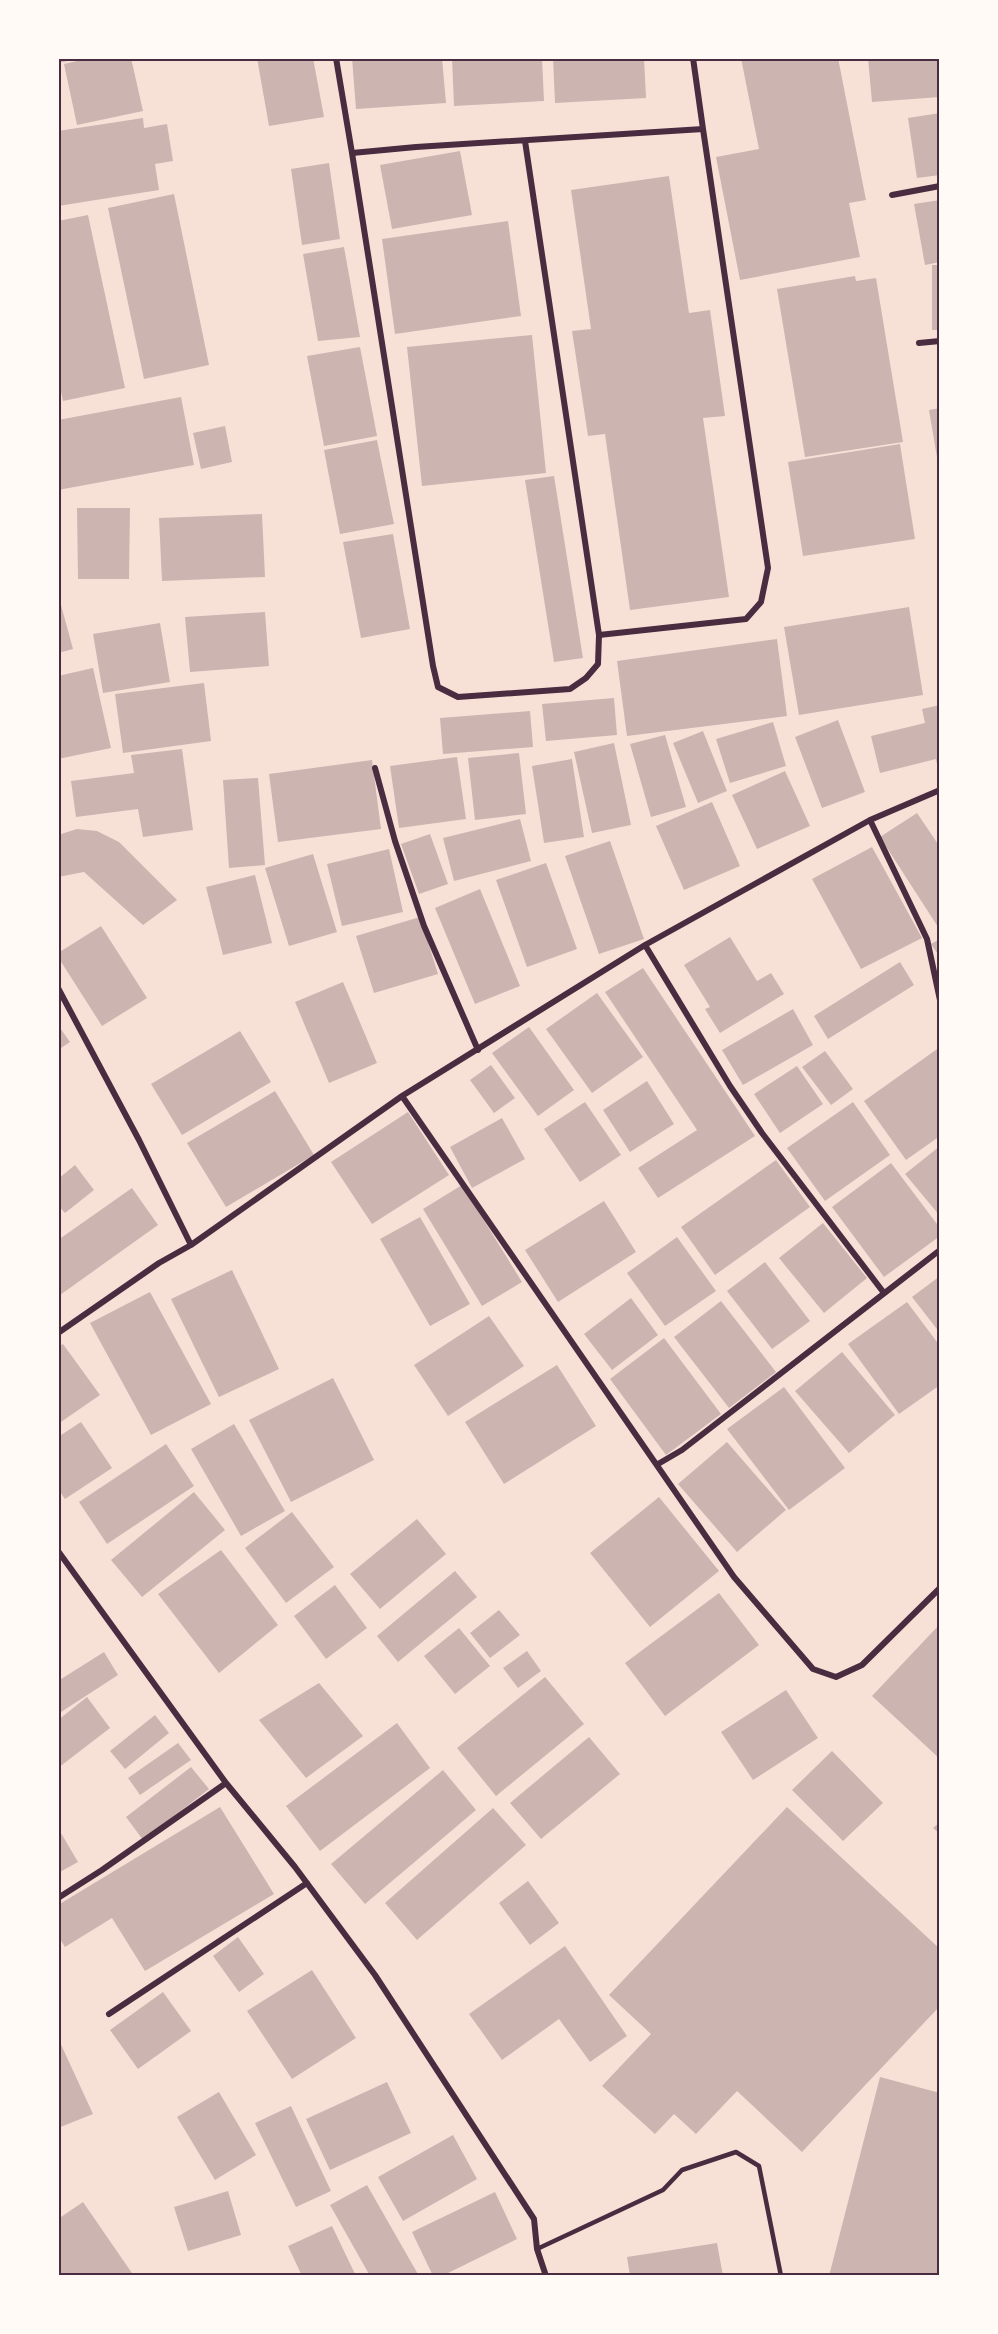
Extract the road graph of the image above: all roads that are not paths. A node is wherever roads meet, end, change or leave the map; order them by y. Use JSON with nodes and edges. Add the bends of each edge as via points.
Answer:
{"nodes":[{"id":1,"x":336,"y":58,"type":"edge"},
{"id":2,"x":693,"y":58,"type":"edge"},
{"id":3,"x":703,"y":129,"type":"junction"},
{"id":4,"x":525,"y":141,"type":"junction"},
{"id":5,"x":352,"y":153,"type":"junction"},
{"id":6,"x":939,"y":186,"type":"edge"},
{"id":7,"x":892,"y":195,"type":"dead end"},
{"id":8,"x":939,"y":341,"type":"edge"},
{"id":9,"x":919,"y":343,"type":"dead end"},
{"id":10,"x":599,"y":635,"type":"junction"},
{"id":11,"x":375,"y":768,"type":"dead end"},
{"id":12,"x":939,"y":790,"type":"edge"},
{"id":13,"x":870,"y":820,"type":"junction"},
{"id":14,"x":645,"y":945,"type":"junction"},
{"id":15,"x":58,"y":988,"type":"edge"},
{"id":16,"x":939,"y":1000,"type":"edge"},
{"id":17,"x":478,"y":1050,"type":"junction"},
{"id":18,"x":402,"y":1096,"type":"junction"},
{"id":19,"x":191,"y":1245,"type":"junction"},
{"id":20,"x":939,"y":1250,"type":"edge"},
{"id":21,"x":884,"y":1293,"type":"junction"},
{"id":22,"x":58,"y":1333,"type":"edge"},
{"id":23,"x":658,"y":1464,"type":"junction"},
{"id":24,"x":58,"y":1551,"type":"edge"},
{"id":25,"x":939,"y":1588,"type":"edge"},
{"id":26,"x":226,"y":1783,"type":"junction"},
{"id":27,"x":307,"y":1883,"type":"junction"},
{"id":28,"x":58,"y":1898,"type":"edge"},
{"id":29,"x":109,"y":2014,"type":"dead end"},
{"id":30,"x":537,"y":2249,"type":"junction"},
{"id":31,"x":546,"y":2276,"type":"edge"},
{"id":32,"x":781,"y":2276,"type":"edge"}],
"edges":[{"from":1,"to":5,"type":"street"},
{"from":2,"to":3,"type":"street"},
{"from":3,"to":4,"type":"street"},
{"from":3,"to":10,"type":"street","via":[[768,568],[761,602],[746,619]]},
{"from":4,"to":5,"type":"street"},
{"from":4,"to":10,"type":"street"},
{"from":5,"to":10,"type":"street","via":[[438,687],[458,697],[570,689],[598,664]]},
{"from":6,"to":7,"type":"street"},
{"from":8,"to":9,"type":"street"},
{"from":11,"to":17,"type":"street","via":[[424,926]]},
{"from":12,"to":13,"type":"street"},
{"from":13,"to":14,"type":"street"},
{"from":13,"to":16,"type":"street","via":[[927,939]]},
{"from":14,"to":17,"type":"street"},
{"from":14,"to":21,"type":"street","via":[[762,1133]]},
{"from":15,"to":19,"type":"street"},
{"from":17,"to":18,"type":"street"},
{"from":18,"to":19,"type":"street"},
{"from":18,"to":23,"type":"street"},
{"from":19,"to":22,"type":"street"},
{"from":20,"to":21,"type":"street"},
{"from":21,"to":23,"type":"street","via":[[682,1450]]},
{"from":23,"to":25,"type":"street","via":[[734,1577],[813,1669],[836,1677],[862,1665]]},
{"from":24,"to":26,"type":"street"},
{"from":26,"to":27,"type":"street"},
{"from":26,"to":28,"type":"street"},
{"from":27,"to":29,"type":"street"},
{"from":27,"to":30,"type":"street","via":[[375,1975],[534,2219]]},
{"from":30,"to":31,"type":"street"},
{"from":30,"to":32,"type":"lane","via":[[663,2190],[682,2170],[736,2152],[759,2166]]}]}
